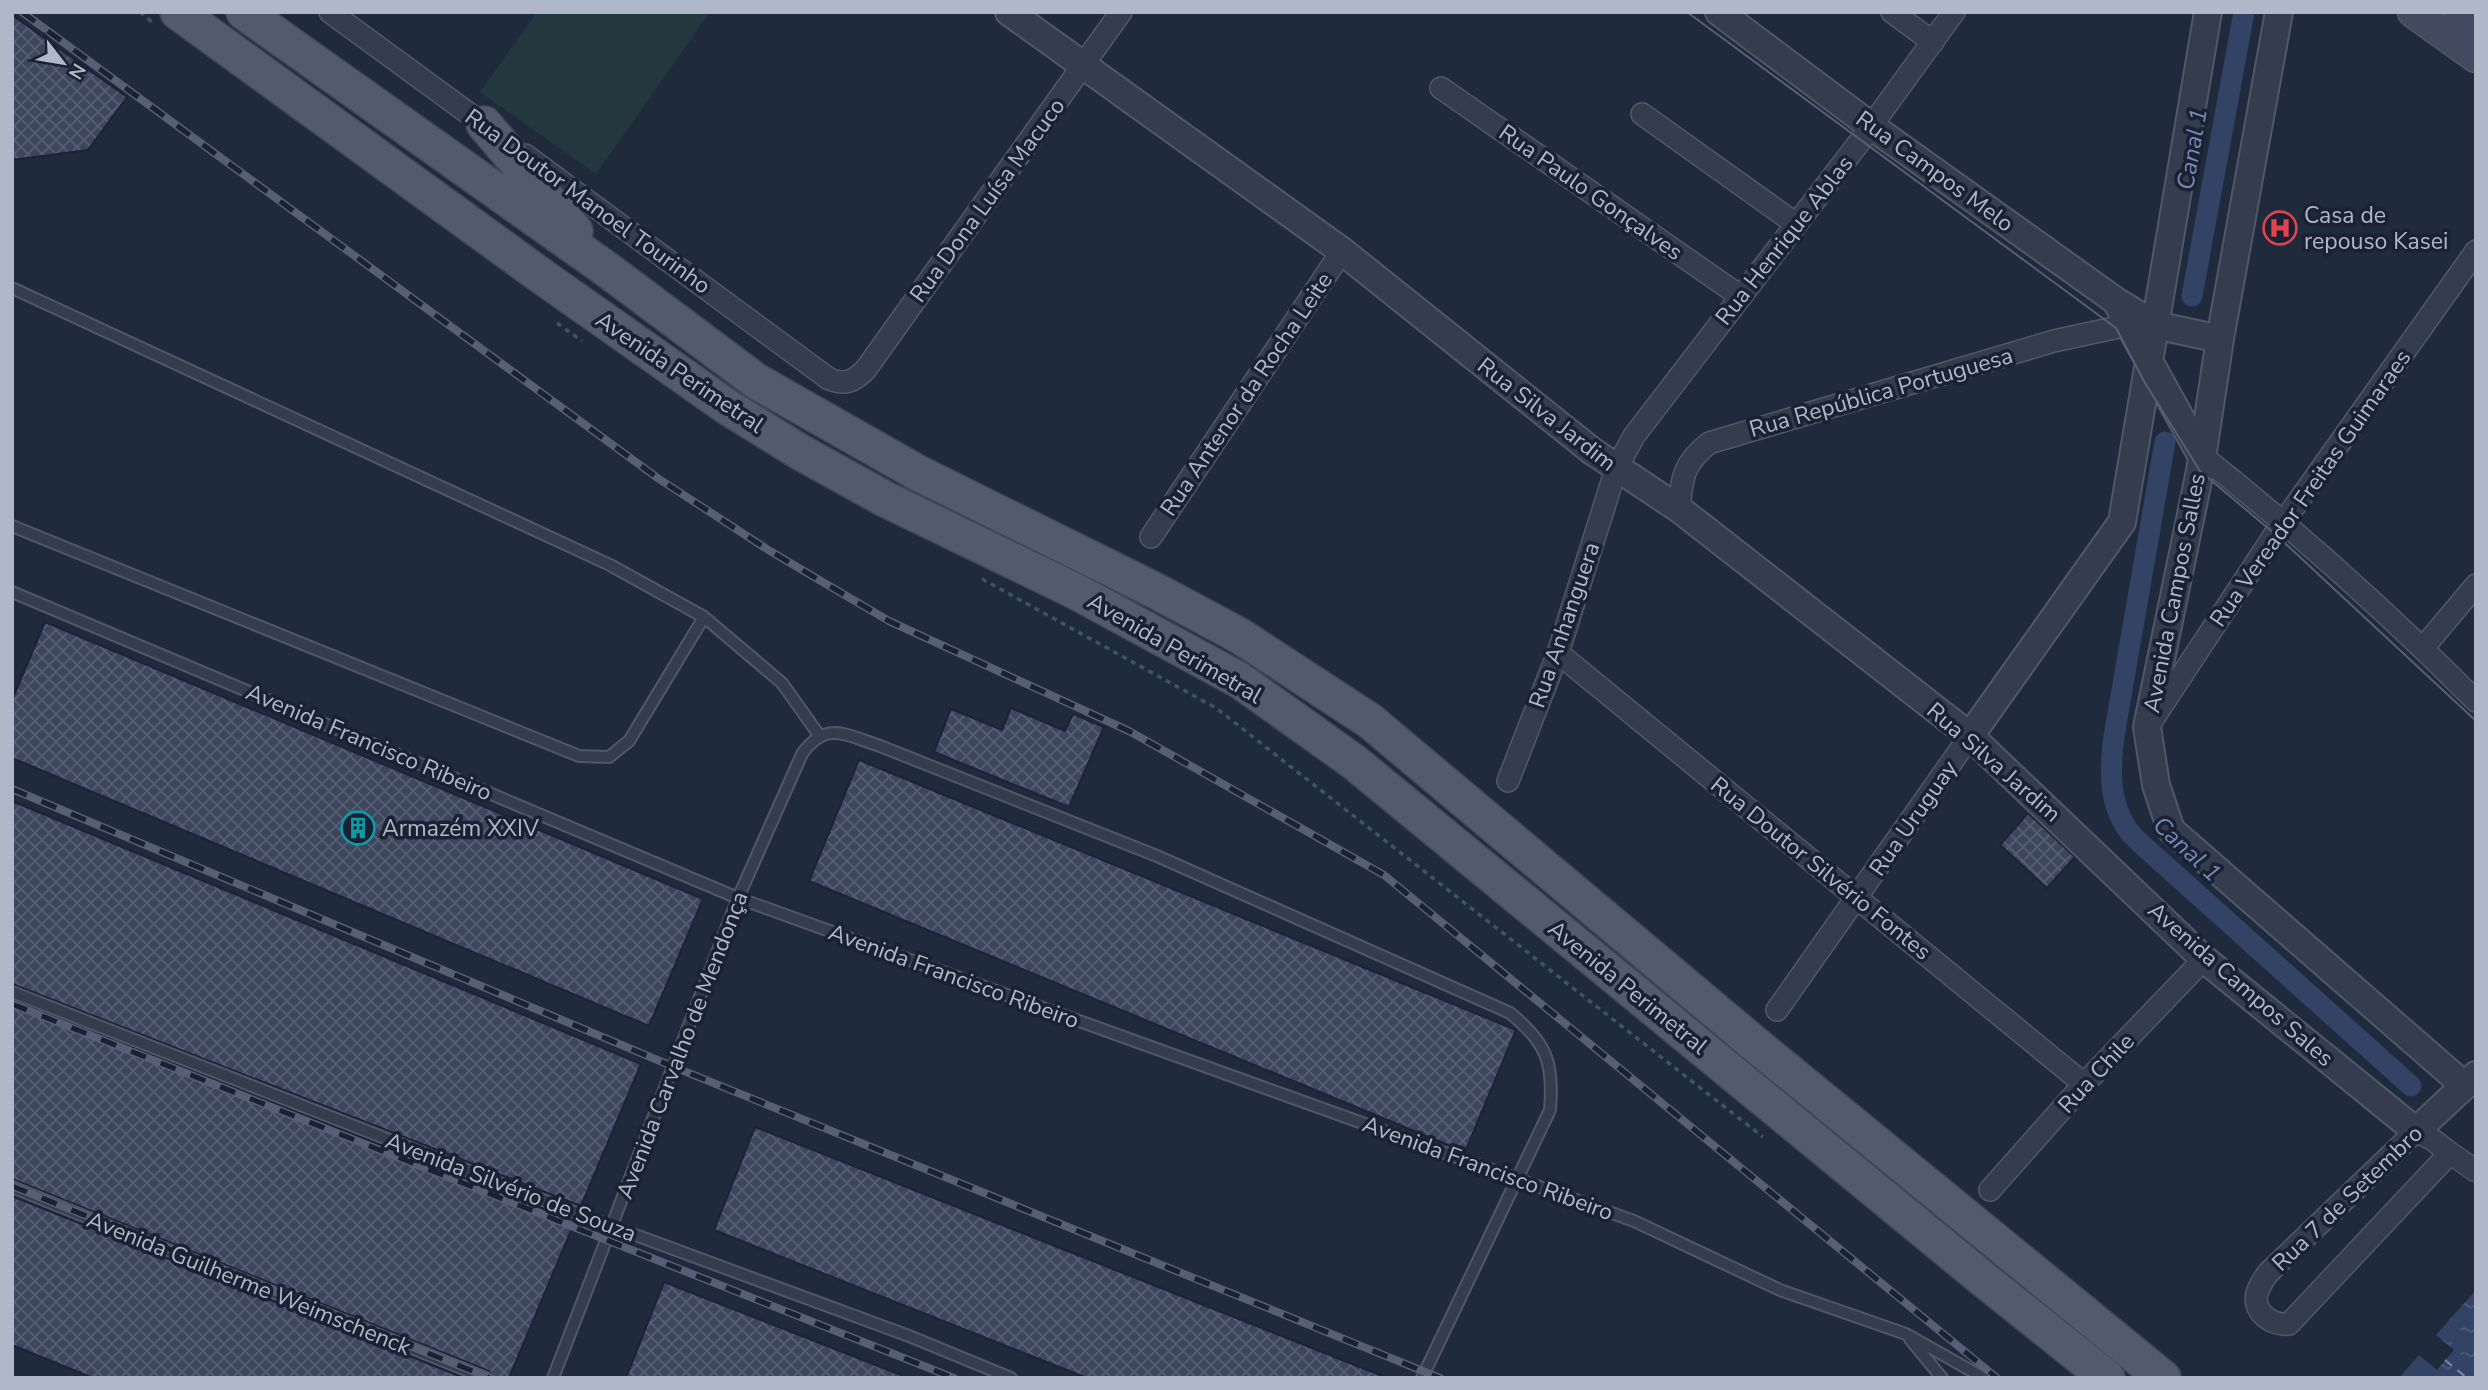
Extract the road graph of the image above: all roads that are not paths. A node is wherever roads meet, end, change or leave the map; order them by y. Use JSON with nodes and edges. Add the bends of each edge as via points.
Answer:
{"nodes":[{"id":1,"x":244,"y":12,"type":"edge"},
{"id":2,"x":330,"y":12,"type":"edge"},
{"id":3,"x":1009,"y":12,"type":"edge"},
{"id":4,"x":1121,"y":12,"type":"edge"},
{"id":5,"x":1719,"y":12,"type":"edge"},
{"id":6,"x":1892,"y":12,"type":"edge"},
{"id":7,"x":1954,"y":12,"type":"edge"},
{"id":8,"x":2208,"y":12,"type":"edge"},
{"id":9,"x":2279,"y":12,"type":"edge"},
{"id":10,"x":2413,"y":12,"type":"edge"},
{"id":11,"x":2459,"y":12,"type":"edge"},
{"id":12,"x":170,"y":20,"type":"edge"},
{"id":13,"x":2476,"y":24,"type":"edge"},
{"id":14,"x":1933,"y":42,"type":"junction"},
{"id":15,"x":2476,"y":57,"type":"edge"},
{"id":16,"x":1083,"y":66,"type":"junction"},
{"id":17,"x":1441,"y":88,"type":"dead end"},
{"id":18,"x":1642,"y":114,"type":"dead end"},
{"id":19,"x":484,"y":124,"type":"junction"},
{"id":20,"x":1871,"y":126,"type":"junction"},
{"id":21,"x":1796,"y":224,"type":"junction"},
{"id":22,"x":1342,"y":251,"type":"junction"},
{"id":23,"x":2476,"y":251,"type":"edge"},
{"id":24,"x":609,"y":271,"type":"junction"},
{"id":25,"x":12,"y":288,"type":"edge"},
{"id":26,"x":1740,"y":296,"type":"junction"},
{"id":27,"x":2116,"y":301,"type":"junction"},
{"id":28,"x":2128,"y":325,"type":"junction"},
{"id":29,"x":2155,"y":326,"type":"junction"},
{"id":30,"x":2220,"y":339,"type":"junction"},
{"id":31,"x":2149,"y":360,"type":"junction"},
{"id":32,"x":849,"y":382,"type":"joint"},
{"id":33,"x":2201,"y":455,"type":"junction"},
{"id":34,"x":1616,"y":469,"type":"junction"},
{"id":35,"x":1679,"y":509,"type":"junction"},
{"id":36,"x":2285,"y":522,"type":"junction"},
{"id":37,"x":12,"y":526,"type":"edge"},
{"id":38,"x":1151,"y":537,"type":"dead end"},
{"id":39,"x":2476,"y":585,"type":"edge"},
{"id":40,"x":12,"y":592,"type":"edge"},
{"id":41,"x":704,"y":617,"type":"junction"},
{"id":42,"x":2423,"y":648,"type":"junction"},
{"id":43,"x":1558,"y":653,"type":"junction"},
{"id":44,"x":2476,"y":701,"type":"edge"},
{"id":45,"x":2147,"y":726,"type":"junction"},
{"id":46,"x":819,"y":735,"type":"junction"},
{"id":47,"x":1970,"y":736,"type":"junction"},
{"id":48,"x":1508,"y":781,"type":"dead end"},
{"id":49,"x":2072,"y":831,"type":"joint"},
{"id":50,"x":1857,"y":897,"type":"junction"},
{"id":51,"x":738,"y":898,"type":"junction"},
{"id":52,"x":2204,"y":958,"type":"junction"},
{"id":53,"x":12,"y":992,"type":"edge"},
{"id":54,"x":1777,"y":1010,"type":"dead end"},
{"id":55,"x":2470,"y":1080,"type":"edge"},
{"id":56,"x":2084,"y":1084,"type":"junction"},
{"id":57,"x":2416,"y":1131,"type":"junction"},
{"id":58,"x":2450,"y":1153,"type":"junction"},
{"id":59,"x":2476,"y":1171,"type":"edge"},
{"id":60,"x":1517,"y":1180,"type":"junction"},
{"id":61,"x":12,"y":1187,"type":"edge"},
{"id":62,"x":1990,"y":1190,"type":"dead end"},
{"id":63,"x":612,"y":1227,"type":"junction"},
{"id":64,"x":1906,"y":1334,"type":"junction"},
{"id":65,"x":486,"y":1378,"type":"edge"},
{"id":66,"x":552,"y":1378,"type":"edge"},
{"id":67,"x":1011,"y":1378,"type":"edge"},
{"id":68,"x":1422,"y":1378,"type":"edge"},
{"id":69,"x":1942,"y":1378,"type":"edge"},
{"id":70,"x":1984,"y":1378,"type":"edge"},
{"id":71,"x":2107,"y":1378,"type":"edge"},
{"id":72,"x":2163,"y":1378,"type":"edge"}],
"edges":[{"from":1,"to":24,"type":"main road","name":"Avenida Perimetral"},
{"from":2,"to":19,"type":"street","name":"Rua Doutor Manoel Tourinho"},
{"from":3,"to":16,"type":"street","name":"Rua Silva Jardim"},
{"from":4,"to":16,"type":"street","name":"Rua Dona Luísa Macuco"},
{"from":5,"to":20,"type":"street","name":"Rua Campos Melo"},
{"from":6,"to":14,"type":"street"},
{"from":7,"to":14,"type":"street","name":"Rua Henrique Ablas"},
{"from":8,"to":29,"type":"street"},
{"from":9,"to":30,"type":"street","name":"Avenida Campos Salles"},
{"from":10,"to":15,"type":"main road"},
{"from":11,"to":13,"type":"main road"},
{"from":12,"to":71,"type":"main road","name":"Avenida Perimetral","via":[[726,406],[800,452],[1239,680],[1354,762]]},
{"from":14,"to":20,"type":"street","name":"Rua Henrique Ablas"},
{"from":16,"to":22,"type":"street","name":"Rua Silva Jardim"},
{"from":16,"to":32,"type":"street","name":"Rua Dona Luísa Macuco","via":[[866,369]]},
{"from":17,"to":26,"type":"street","name":"Rua Paulo Gonçalves"},
{"from":18,"to":21,"type":"street"},
{"from":19,"to":24,"type":"main road"},
{"from":19,"to":32,"type":"street","name":"Rua Doutor Manoel Tourinho","via":[[829,379]]},
{"from":20,"to":21,"type":"street","name":"Rua Henrique Ablas"},
{"from":20,"to":27,"type":"street","name":"Rua Campos Melo"},
{"from":21,"to":26,"type":"street","name":"Rua Henrique Ablas"},
{"from":22,"to":34,"type":"street","name":"Rua Silva Jardim"},
{"from":22,"to":38,"type":"street","name":"Rua Antenor da Rocha Leite"},
{"from":23,"to":36,"type":"street","name":"Rua Vereador Freitas Guimaraes"},
{"from":24,"to":72,"type":"main road","name":"Avenida Perimetral","via":[[756,381],[918,473],[1240,636],[1370,721]]},
{"from":25,"to":41,"type":"lane","via":[[610,565]]},
{"from":26,"to":34,"type":"street","name":"Rua Henrique Ablas","via":[[1634,436]]},
{"from":27,"to":28,"type":"street"},
{"from":27,"to":29,"type":"street","name":"Rua Campos Melo"},
{"from":28,"to":31,"type":"street"},
{"from":28,"to":35,"type":"street","name":"Rua República Portuguesa","via":[[2054,341],[1709,443],[1688,463]]},
{"from":29,"to":30,"type":"street"},
{"from":29,"to":31,"type":"street"},
{"from":30,"to":33,"type":"street","name":"Avenida Campos Salles"},
{"from":31,"to":33,"type":"street"},
{"from":31,"to":47,"type":"street","name":"Rua Uruguay","via":[[2122,522]]},
{"from":33,"to":36,"type":"street"},
{"from":33,"to":45,"type":"street","name":"Avenida Campos Salles"},
{"from":34,"to":35,"type":"street","name":"Rua Silva Jardim"},
{"from":34,"to":43,"type":"street","name":"Rua Anhanguera"},
{"from":35,"to":47,"type":"street","name":"Rua Silva Jardim"},
{"from":36,"to":42,"type":"street"},
{"from":36,"to":45,"type":"street","name":"Rua Vereador Freitas Guimaraes"},
{"from":37,"to":41,"type":"lane","via":[[579,756],[609,757],[629,741]]},
{"from":39,"to":42,"type":"street"},
{"from":40,"to":51,"type":"lane","name":"Avenida Francisco Ribeiro"},
{"from":41,"to":46,"type":"lane","via":[[782,683]]},
{"from":42,"to":44,"type":"street"},
{"from":43,"to":48,"type":"street","name":"Rua Anhanguera"},
{"from":43,"to":50,"type":"street","name":"Rua Doutor Silvério Fontes"},
{"from":45,"to":55,"type":"street","name":"Avenida Campos Salles","via":[[2156,785],[2171,830]]},
{"from":46,"to":51,"type":"lane","name":"Avenida Carvalho de Mendonça","via":[[802,754]]},
{"from":46,"to":60,"type":"lane","via":[[846,735],[880,746],[1144,851],[1510,1013],[1531,1030],[1546,1054],[1552,1085],[1550,1110]]},
{"from":47,"to":49,"type":"street","name":"Rua Silva Jardim"},
{"from":47,"to":50,"type":"street","name":"Rua Uruguay"},
{"from":49,"to":52,"type":"street","name":"Avenida Campos Sales"},
{"from":50,"to":54,"type":"street","name":"Rua Uruguay"},
{"from":50,"to":56,"type":"street","name":"Rua Doutor Silvério Fontes"},
{"from":51,"to":60,"type":"lane","name":"Avenida Francisco Ribeiro"},
{"from":51,"to":63,"type":"lane","name":"Avenida Carvalho de Mendonça"},
{"from":52,"to":56,"type":"street","name":"Rua Chile"},
{"from":52,"to":57,"type":"street","name":"Avenida Campos Sales"},
{"from":53,"to":63,"type":"lane","name":"Avenida Silvério de Souza"},
{"from":55,"to":57,"type":"street","name":"Rua 7 de Setembro"},
{"from":56,"to":62,"type":"street","name":"Rua Chile"},
{"from":57,"to":58,"type":"street"},
{"from":57,"to":58,"type":"street","name":"Rua 7 de Setembro","via":[[2268,1273],[2256,1300],[2266,1318],[2284,1324],[2296,1318]]},
{"from":58,"to":59,"type":"street"},
{"from":60,"to":64,"type":"lane","name":"Avenida Francisco Ribeiro","via":[[1634,1220],[1780,1290]]},
{"from":60,"to":68,"type":"lane"},
{"from":61,"to":65,"type":"lane","name":"Avenida Guilherme Weimschenck"},
{"from":63,"to":66,"type":"lane","name":"Avenida Carvalho de Mendonça"},
{"from":63,"to":67,"type":"lane","name":"Avenida Silvério de Souza"},
{"from":64,"to":69,"type":"lane"},
{"from":64,"to":70,"type":"lane","name":"Avenida Francisco Ribeiro"}]}
